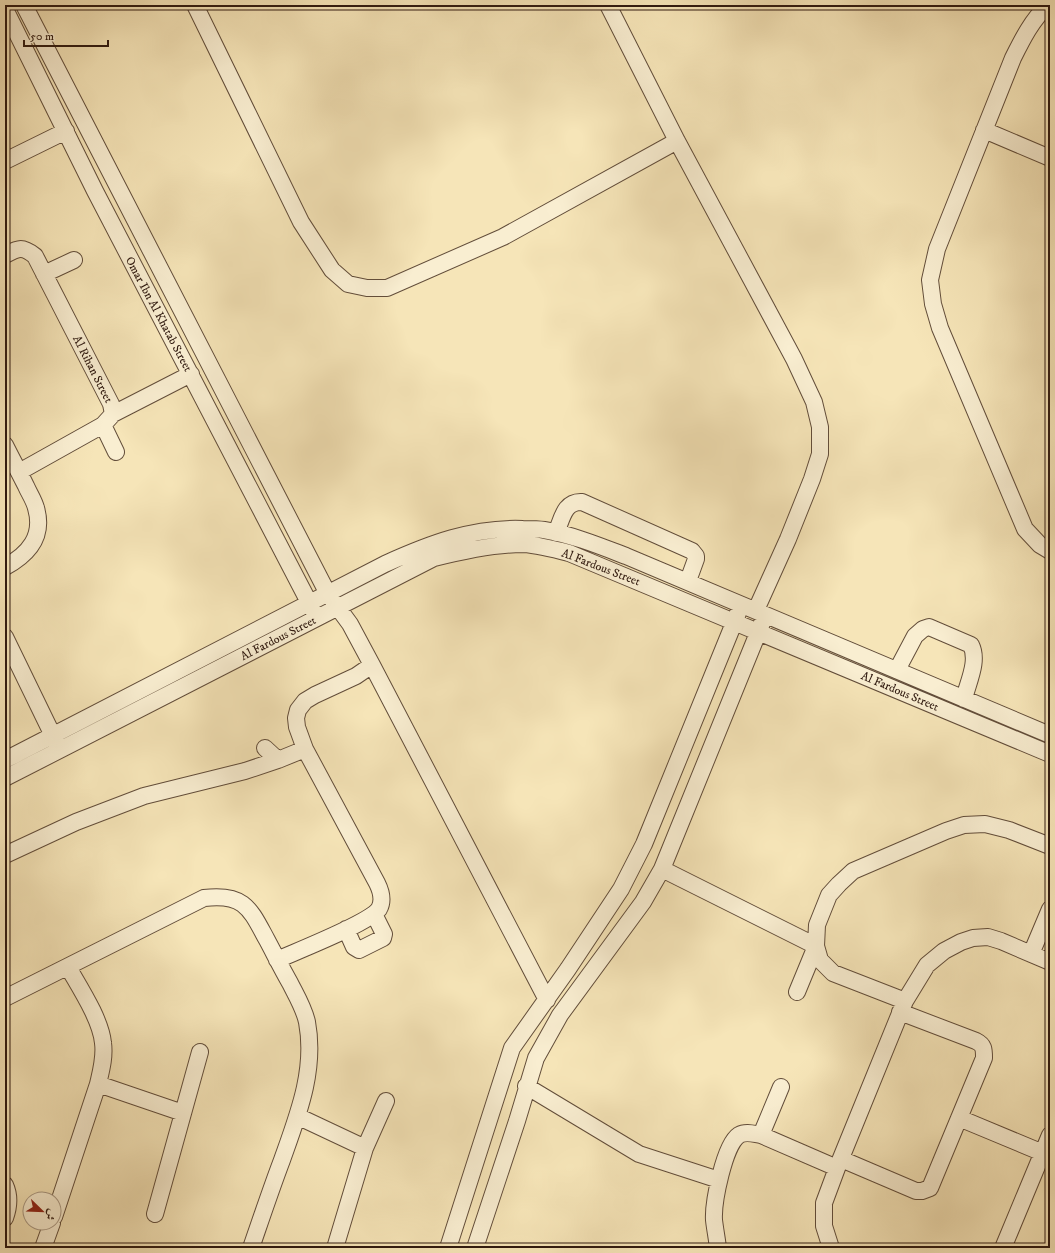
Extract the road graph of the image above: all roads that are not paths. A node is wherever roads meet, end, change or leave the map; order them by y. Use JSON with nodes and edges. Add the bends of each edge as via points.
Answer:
{"nodes":[{"id":1,"x":24,"y":5,"type":"edge"},
{"id":2,"x":195,"y":5,"type":"edge"},
{"id":3,"x":608,"y":5,"type":"edge"},
{"id":4,"x":1048,"y":5,"type":"edge"},
{"id":5,"x":5,"y":9,"type":"edge"},
{"id":6,"x":984,"y":130,"type":"junction"},
{"id":7,"x":66,"y":131,"type":"junction"},
{"id":8,"x":677,"y":141,"type":"junction"},
{"id":9,"x":1050,"y":158,"type":"edge"},
{"id":10,"x":5,"y":161,"type":"edge"},
{"id":11,"x":142,"y":236,"type":"junction"},
{"id":12,"x":124,"y":246,"type":"junction"},
{"id":13,"x":5,"y":255,"type":"edge"},
{"id":14,"x":74,"y":260,"type":"dead end"},
{"id":15,"x":44,"y":274,"type":"junction"},
{"id":16,"x":191,"y":374,"type":"junction"},
{"id":17,"x":108,"y":420,"type":"junction"},
{"id":18,"x":5,"y":445,"type":"edge"},
{"id":19,"x":116,"y":452,"type":"dead end"},
{"id":20,"x":18,"y":472,"type":"junction"},
{"id":21,"x":556,"y":533,"type":"junction"},
{"id":22,"x":1050,"y":551,"type":"edge"},
{"id":23,"x":5,"y":567,"type":"edge"},
{"id":24,"x":688,"y":581,"type":"junction"},
{"id":25,"x":710,"y":591,"type":"junction"},
{"id":26,"x":328,"y":594,"type":"junction"},
{"id":27,"x":310,"y":603,"type":"junction"},
{"id":28,"x":741,"y":604,"type":"junction"},
{"id":29,"x":337,"y":607,"type":"junction"},
{"id":30,"x":703,"y":609,"type":"junction"},
{"id":31,"x":761,"y":612,"type":"junction"},
{"id":32,"x":317,"y":618,"type":"junction"},
{"id":33,"x":734,"y":622,"type":"junction"},
{"id":34,"x":790,"y":625,"type":"junction"},
{"id":35,"x":758,"y":632,"type":"junction"},
{"id":36,"x":5,"y":638,"type":"edge"},
{"id":37,"x":783,"y":643,"type":"junction"},
{"id":38,"x":372,"y":665,"type":"junction"},
{"id":39,"x":716,"y":667,"type":"junction"},
{"id":40,"x":897,"y":670,"type":"junction"},
{"id":41,"x":740,"y":677,"type":"junction"},
{"id":42,"x":143,"y":689,"type":"junction"},
{"id":43,"x":964,"y":699,"type":"junction"},
{"id":44,"x":151,"y":703,"type":"junction"},
{"id":45,"x":53,"y":735,"type":"junction"},
{"id":46,"x":1050,"y":735,"type":"edge"},
{"id":47,"x":265,"y":748,"type":"dead end"},
{"id":48,"x":305,"y":748,"type":"junction"},
{"id":49,"x":60,"y":750,"type":"junction"},
{"id":50,"x":1050,"y":754,"type":"edge"},
{"id":51,"x":5,"y":760,"type":"edge"},
{"id":52,"x":278,"y":760,"type":"junction"},
{"id":53,"x":5,"y":778,"type":"edge"},
{"id":54,"x":1050,"y":846,"type":"edge"},
{"id":55,"x":5,"y":855,"type":"edge"},
{"id":56,"x":662,"y":869,"type":"junction"},
{"id":57,"x":1050,"y":909,"type":"edge"},
{"id":58,"x":374,"y":914,"type":"junction"},
{"id":59,"x":346,"y":929,"type":"junction"},
{"id":60,"x":816,"y":946,"type":"junction"},
{"id":61,"x":1031,"y":954,"type":"junction"},
{"id":62,"x":277,"y":960,"type":"junction"},
{"id":63,"x":1050,"y":962,"type":"edge"},
{"id":64,"x":68,"y":966,"type":"junction"},
{"id":65,"x":797,"y":992,"type":"dead end"},
{"id":66,"x":5,"y":998,"type":"edge"},
{"id":67,"x":546,"y":1000,"type":"junction"},
{"id":68,"x":902,"y":1006,"type":"junction"},
{"id":69,"x":200,"y":1052,"type":"dead end"},
{"id":70,"x":98,"y":1084,"type":"junction"},
{"id":71,"x":526,"y":1086,"type":"junction"},
{"id":72,"x":781,"y":1086,"type":"dead end"},
{"id":73,"x":386,"y":1101,"type":"dead end"},
{"id":74,"x":183,"y":1113,"type":"junction"},
{"id":75,"x":297,"y":1116,"type":"junction"},
{"id":76,"x":959,"y":1118,"type":"junction"},
{"id":77,"x":760,"y":1135,"type":"junction"},
{"id":78,"x":1050,"y":1136,"type":"edge"},
{"id":79,"x":365,"y":1148,"type":"junction"},
{"id":80,"x":839,"y":1164,"type":"junction"},
{"id":81,"x":1043,"y":1164,"type":"edge"},
{"id":82,"x":719,"y":1180,"type":"junction"},
{"id":83,"x":5,"y":1185,"type":"edge"},
{"id":84,"x":62,"y":1193,"type":"edge"},
{"id":85,"x":155,"y":1214,"type":"dead end"},
{"id":86,"x":5,"y":1218,"type":"edge"},
{"id":87,"x":49,"y":1231,"type":"edge"},
{"id":88,"x":43,"y":1248,"type":"edge"},
{"id":89,"x":251,"y":1248,"type":"edge"},
{"id":90,"x":335,"y":1248,"type":"edge"},
{"id":91,"x":448,"y":1248,"type":"edge"},
{"id":92,"x":475,"y":1248,"type":"edge"},
{"id":93,"x":718,"y":1248,"type":"edge"},
{"id":94,"x":831,"y":1248,"type":"edge"},
{"id":95,"x":1003,"y":1248,"type":"edge"}],
"edges":[{"from":1,"to":11,"type":"street","name":"Omar Ibn Al Khatab Street"},
{"from":2,"to":8,"type":"street","via":[[301,222],[332,270],[348,284],[367,288],[387,288],[503,237]]},
{"from":3,"to":8,"type":"street"},
{"from":4,"to":6,"type":"street","via":[[1038,14],[1025,34]]},
{"from":5,"to":7,"type":"street","name":"Omar Ibn Al Khatab Street"},
{"from":6,"to":9,"type":"street"},
{"from":6,"to":22,"type":"street","via":[[937,249],[930,280],[933,304],[940,328],[1025,528],[1040,545]]},
{"from":7,"to":10,"type":"street"},
{"from":7,"to":12,"type":"street","name":"Omar Ibn Al Khatab Street"},
{"from":8,"to":31,"type":"street","via":[[794,359],[814,402],[820,427],[820,454]]},
{"from":11,"to":12,"type":"street"},
{"from":11,"to":26,"type":"street","name":"Omar Ibn Al Khatab Street"},
{"from":12,"to":16,"type":"street","name":"Omar Ibn Al Khatab Street"},
{"from":13,"to":15,"type":"street","name":"Al Rihan Street","via":[[26,249],[35,256]]},
{"from":14,"to":15,"type":"street"},
{"from":15,"to":17,"type":"street","name":"Al Rihan Street","via":[[111,404]]},
{"from":16,"to":17,"type":"street"},
{"from":16,"to":27,"type":"street","name":"Omar Ibn Al Khatab Street"},
{"from":17,"to":19,"type":"street","name":"Al Rihan Street"},
{"from":17,"to":20,"type":"street"},
{"from":18,"to":20,"type":"street"},
{"from":20,"to":23,"type":"street","via":[[36,506],[38,533],[25,552]]},
{"from":21,"to":24,"type":"street","name":"Al Fardous Street","via":[[591,542]]},
{"from":21,"to":24,"type":"street","via":[[566,509],[573,503],[582,502],[692,551],[696,559]]},
{"from":21,"to":26,"type":"street","name":"Al Fardous Street","via":[[513,529],[456,536],[416,550]]},
{"from":24,"to":25,"type":"street","name":"Al Fardous Street"},
{"from":25,"to":28,"type":"street","name":"Al Fardous Street"},
{"from":25,"to":30,"type":"street"},
{"from":26,"to":27,"type":"street","name":"Al Fardous Street"},
{"from":26,"to":29,"type":"street","name":"Omar Ibn Al Khatab Street"},
{"from":27,"to":32,"type":"street","name":"Omar Ibn Al Khatab Street"},
{"from":27,"to":42,"type":"street","name":"Al Fardous Street"},
{"from":28,"to":31,"type":"street","name":"Al Fardous Street"},
{"from":28,"to":33,"type":"street"},
{"from":29,"to":30,"type":"street","name":"Al Fardous Street","via":[[434,558],[464,550],[523,544],[569,553]]},
{"from":29,"to":32,"type":"street","name":"Al Fardous Street"},
{"from":29,"to":38,"type":"street","name":"Omar Ibn Al Khatab Street","via":[[350,624]]},
{"from":30,"to":33,"type":"street","name":"Al Fardous Street"},
{"from":31,"to":34,"type":"street","name":"Al Fardous Street"},
{"from":31,"to":35,"type":"street"},
{"from":32,"to":44,"type":"street","name":"Al Fardous Street"},
{"from":33,"to":35,"type":"street","name":"Al Fardous Street"},
{"from":33,"to":39,"type":"street"},
{"from":34,"to":37,"type":"street"},
{"from":34,"to":40,"type":"street","name":"Al Fardous Street"},
{"from":35,"to":37,"type":"street","name":"Al Fardous Street"},
{"from":35,"to":41,"type":"street"},
{"from":36,"to":45,"type":"street"},
{"from":37,"to":50,"type":"street","name":"Al Fardous Street"},
{"from":38,"to":48,"type":"street","via":[[356,676],[305,701],[296,718]]},
{"from":38,"to":67,"type":"street","name":"Omar Ibn Al Khatab Street"},
{"from":39,"to":41,"type":"street","via":[[730,668]]},
{"from":39,"to":67,"type":"street","via":[[644,844],[621,889]]},
{"from":40,"to":43,"type":"street","name":"Al Fardous Street"},
{"from":40,"to":43,"type":"street","via":[[915,636],[923,629],[929,627],[971,645],[975,658]]},
{"from":41,"to":56,"type":"street"},
{"from":42,"to":44,"type":"street"},
{"from":42,"to":45,"type":"street","name":"Al Fardous Street"},
{"from":43,"to":46,"type":"street","name":"Al Fardous Street"},
{"from":44,"to":49,"type":"street","name":"Al Fardous Street"},
{"from":45,"to":49,"type":"street"},
{"from":45,"to":51,"type":"street","name":"Al Fardous Street"},
{"from":47,"to":52,"type":"street"},
{"from":48,"to":52,"type":"street"},
{"from":48,"to":58,"type":"street","via":[[382,892],[382,901]]},
{"from":49,"to":53,"type":"street","name":"Al Fardous Street"},
{"from":52,"to":55,"type":"street","via":[[221,778],[144,796],[76,822]]},
{"from":54,"to":60,"type":"street","via":[[1010,830],[985,824],[964,825],[932,837],[853,871],[839,884],[829,895],[817,926]]},
{"from":56,"to":60,"type":"street"},
{"from":56,"to":71,"type":"street","via":[[643,902],[560,1015],[536,1058]]},
{"from":57,"to":61,"type":"street"},
{"from":58,"to":59,"type":"street"},
{"from":58,"to":59,"type":"street","via":[[384,934],[379,941],[359,950],[354,947]]},
{"from":59,"to":62,"type":"street"},
{"from":60,"to":65,"type":"street"},
{"from":60,"to":68,"type":"street","via":[[820,960],[833,973]]},
{"from":61,"to":63,"type":"street"},
{"from":61,"to":68,"type":"street","via":[[988,937],[961,942],[944,951],[927,965]]},
{"from":62,"to":64,"type":"street","via":[[254,916],[242,902],[216,896],[204,898]]},
{"from":62,"to":75,"type":"street","via":[[299,1000],[307,1021],[310,1048],[308,1072]]},
{"from":64,"to":66,"type":"street"},
{"from":64,"to":70,"type":"street","via":[[99,1025],[103,1043]]},
{"from":67,"to":91,"type":"street","via":[[512,1048]]},
{"from":68,"to":76,"type":"street","via":[[976,1041],[984,1049],[984,1058]]},
{"from":68,"to":80,"type":"street"},
{"from":69,"to":74,"type":"street"},
{"from":70,"to":74,"type":"street"},
{"from":70,"to":84,"type":"street"},
{"from":71,"to":82,"type":"street","via":[[639,1154]]},
{"from":71,"to":92,"type":"street","via":[[517,1122]]},
{"from":72,"to":77,"type":"street"},
{"from":73,"to":79,"type":"street"},
{"from":74,"to":85,"type":"street"},
{"from":75,"to":79,"type":"street"},
{"from":75,"to":89,"type":"street"},
{"from":76,"to":80,"type":"street","via":[[930,1188],[916,1191]]},
{"from":76,"to":81,"type":"street"},
{"from":77,"to":80,"type":"street"},
{"from":77,"to":82,"type":"street","via":[[740,1135],[731,1144]]},
{"from":78,"to":81,"type":"street"},
{"from":79,"to":90,"type":"street"},
{"from":80,"to":94,"type":"street","via":[[824,1203],[824,1226]]},
{"from":81,"to":95,"type":"street"},
{"from":82,"to":93,"type":"street","via":[[714,1219]]},
{"from":83,"to":86,"type":"street","via":[[9,1204]]},
{"from":87,"to":88,"type":"street"}]}
